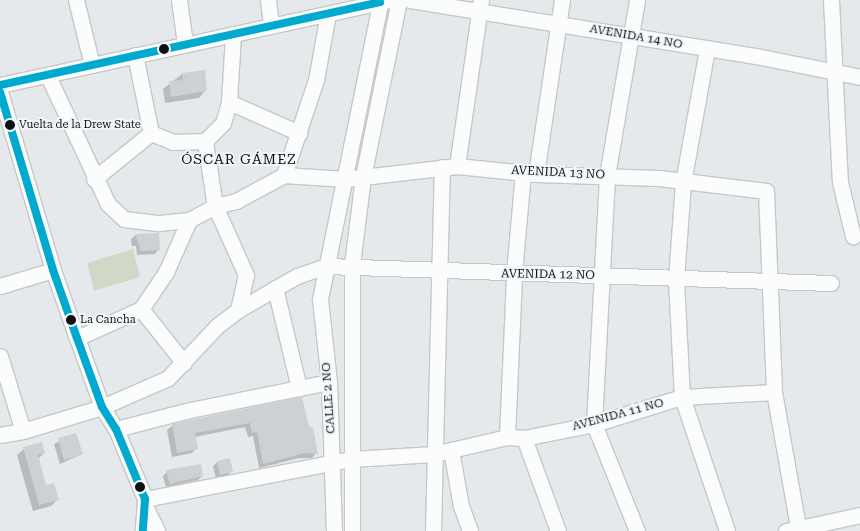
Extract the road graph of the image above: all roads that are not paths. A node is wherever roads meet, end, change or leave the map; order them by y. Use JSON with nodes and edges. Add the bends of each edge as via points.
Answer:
{"nodes":[{"id":1,"x":76,"y":0,"type":"edge"},
{"id":2,"x":179,"y":0,"type":"edge"},
{"id":3,"x":268,"y":0,"type":"edge"},
{"id":4,"x":399,"y":0,"type":"edge"},
{"id":5,"x":410,"y":0,"type":"edge"},
{"id":6,"x":562,"y":0,"type":"edge"},
{"id":7,"x":637,"y":0,"type":"edge"},
{"id":8,"x":831,"y":0,"type":"edge"},
{"id":9,"x":384,"y":1,"type":"edge"},
{"id":10,"x":480,"y":6,"type":"edge"},
{"id":11,"x":328,"y":14,"type":"junction"},
{"id":12,"x":560,"y":24,"type":"junction"},
{"id":13,"x":271,"y":26,"type":"junction"},
{"id":14,"x":232,"y":34,"type":"junction"},
{"id":15,"x":632,"y":36,"type":"junction"},
{"id":16,"x":184,"y":44,"type":"junction"},
{"id":17,"x":707,"y":49,"type":"junction"},
{"id":18,"x":135,"y":55,"type":"junction"},
{"id":19,"x":92,"y":65,"type":"junction"},
{"id":20,"x":835,"y":74,"type":"junction"},
{"id":21,"x":48,"y":76,"type":"junction"},
{"id":22,"x":860,"y":77,"type":"edge"},
{"id":23,"x":0,"y":85,"type":"edge"},
{"id":24,"x":0,"y":92,"type":"edge"},
{"id":25,"x":230,"y":102,"type":"junction"},
{"id":26,"x":151,"y":133,"type":"junction"},
{"id":27,"x":299,"y":133,"type":"junction"},
{"id":28,"x":205,"y":140,"type":"junction"},
{"id":29,"x":449,"y":166,"type":"junction"},
{"id":30,"x":530,"y":173,"type":"junction"},
{"id":31,"x":284,"y":176,"type":"junction"},
{"id":32,"x":607,"y":176,"type":"junction"},
{"id":33,"x":363,"y":177,"type":"junction"},
{"id":34,"x":94,"y":179,"type":"junction"},
{"id":35,"x":346,"y":179,"type":"junction"},
{"id":36,"x":683,"y":182,"type":"junction"},
{"id":37,"x":215,"y":206,"type":"junction"},
{"id":38,"x":190,"y":220,"type":"junction"},
{"id":39,"x":853,"y":236,"type":"dead end"},
{"id":40,"x":352,"y":264,"type":"junction"},
{"id":41,"x":326,"y":266,"type":"junction"},
{"id":42,"x":53,"y":270,"type":"junction"},
{"id":43,"x":437,"y":270,"type":"junction"},
{"id":44,"x":514,"y":274,"type":"junction"},
{"id":45,"x":246,"y":275,"type":"junction"},
{"id":46,"x":600,"y":276,"type":"junction"},
{"id":47,"x":676,"y":279,"type":"junction"},
{"id":48,"x":770,"y":282,"type":"junction"},
{"id":49,"x":830,"y":283,"type":"dead end"},
{"id":50,"x":0,"y":286,"type":"edge"},
{"id":51,"x":271,"y":291,"type":"junction"},
{"id":52,"x":141,"y":308,"type":"junction"},
{"id":53,"x":238,"y":310,"type":"junction"},
{"id":54,"x":77,"y":338,"type":"junction"},
{"id":55,"x":0,"y":356,"type":"edge"},
{"id":56,"x":184,"y":364,"type":"junction"},
{"id":57,"x":329,"y":382,"type":"junction"},
{"id":58,"x":299,"y":388,"type":"junction"},
{"id":59,"x":774,"y":392,"type":"junction"},
{"id":60,"x":682,"y":397,"type":"junction"},
{"id":61,"x":102,"y":407,"type":"junction"},
{"id":62,"x":594,"y":424,"type":"junction"},
{"id":63,"x":116,"y":429,"type":"junction"},
{"id":64,"x":23,"y":431,"type":"junction"},
{"id":65,"x":0,"y":435,"type":"edge"},
{"id":66,"x":507,"y":437,"type":"junction"},
{"id":67,"x":524,"y":438,"type":"junction"},
{"id":68,"x":451,"y":450,"type":"junction"},
{"id":69,"x":434,"y":454,"type":"junction"},
{"id":70,"x":351,"y":459,"type":"junction"},
{"id":71,"x":333,"y":462,"type":"junction"},
{"id":72,"x":145,"y":503,"type":"junction"},
{"id":73,"x":860,"y":516,"type":"edge"},
{"id":74,"x":792,"y":529,"type":"edge"},
{"id":75,"x":143,"y":531,"type":"edge"},
{"id":76,"x":157,"y":531,"type":"edge"},
{"id":77,"x":334,"y":531,"type":"edge"},
{"id":78,"x":352,"y":531,"type":"edge"},
{"id":79,"x":433,"y":531,"type":"edge"},
{"id":80,"x":470,"y":531,"type":"edge"},
{"id":81,"x":558,"y":531,"type":"edge"},
{"id":82,"x":637,"y":531,"type":"edge"},
{"id":83,"x":727,"y":531,"type":"edge"}],
"edges":[{"from":1,"to":19,"type":"street"},
{"from":2,"to":16,"type":"street"},
{"from":3,"to":13,"type":"street"},
{"from":4,"to":33,"type":"street"},
{"from":5,"to":10,"type":"street","name":"AVENIDA 14 NO"},
{"from":6,"to":12,"type":"street"},
{"from":7,"to":15,"type":"street"},
{"from":8,"to":20,"type":"street"},
{"from":9,"to":11,"type":"street"},
{"from":9,"to":35,"type":"street","name":"CALLE 2 NO"},
{"from":10,"to":12,"type":"street","name":"AVENIDA 14 NO"},
{"from":10,"to":29,"type":"street"},
{"from":11,"to":13,"type":"street"},
{"from":11,"to":27,"type":"street","via":[[316,80]]},
{"from":12,"to":15,"type":"street","name":"AVENIDA 14 NO"},
{"from":12,"to":30,"type":"street"},
{"from":13,"to":14,"type":"street"},
{"from":14,"to":16,"type":"street"},
{"from":14,"to":25,"type":"street"},
{"from":15,"to":17,"type":"street","name":"AVENIDA 14 NO"},
{"from":15,"to":32,"type":"street"},
{"from":16,"to":18,"type":"street"},
{"from":17,"to":20,"type":"street","name":"AVENIDA 14 NO"},
{"from":17,"to":36,"type":"street"},
{"from":18,"to":19,"type":"street"},
{"from":18,"to":26,"type":"street"},
{"from":19,"to":21,"type":"street"},
{"from":20,"to":22,"type":"street","name":"AVENIDA 14 NO"},
{"from":20,"to":39,"type":"street","via":[[840,182]]},
{"from":21,"to":23,"type":"street"},
{"from":21,"to":34,"type":"street"},
{"from":24,"to":42,"type":"street"},
{"from":25,"to":27,"type":"street"},
{"from":25,"to":28,"type":"street","via":[[223,123]]},
{"from":26,"to":28,"type":"street","via":[[172,142]]},
{"from":26,"to":34,"type":"street"},
{"from":27,"to":31,"type":"street"},
{"from":28,"to":37,"type":"street"},
{"from":29,"to":30,"type":"street","name":"AVENIDA 13 NO"},
{"from":29,"to":33,"type":"street","name":"AVENIDA 13 NO"},
{"from":29,"to":43,"type":"street"},
{"from":30,"to":32,"type":"street","name":"AVENIDA 13 NO"},
{"from":30,"to":44,"type":"street"},
{"from":31,"to":35,"type":"street","name":"AVENIDA 13 NO"},
{"from":31,"to":37,"type":"street","via":[[236,201]]},
{"from":32,"to":36,"type":"street","name":"AVENIDA 13 NO"},
{"from":32,"to":46,"type":"street"},
{"from":33,"to":35,"type":"street","name":"AVENIDA 13 NO"},
{"from":33,"to":40,"type":"street"},
{"from":34,"to":38,"type":"street","via":[[108,204],[124,219],[159,223]]},
{"from":35,"to":41,"type":"street","name":"CALLE 2 NO"},
{"from":36,"to":47,"type":"street"},
{"from":36,"to":48,"type":"street","name":"AVENIDA 13 NO","via":[[763,190],[768,194]]},
{"from":37,"to":38,"type":"street"},
{"from":37,"to":45,"type":"street"},
{"from":38,"to":52,"type":"street","via":[[166,272]]},
{"from":40,"to":41,"type":"street","name":"AVENIDA 12 NO"},
{"from":40,"to":43,"type":"street","name":"AVENIDA 12 NO"},
{"from":40,"to":70,"type":"street"},
{"from":41,"to":51,"type":"street","name":"AVENIDA 12 NO","via":[[296,276]]},
{"from":41,"to":57,"type":"street","name":"CALLE 2 NO","via":[[320,299]]},
{"from":42,"to":50,"type":"street"},
{"from":42,"to":54,"type":"street"},
{"from":43,"to":44,"type":"street","name":"AVENIDA 12 NO"},
{"from":43,"to":69,"type":"street"},
{"from":44,"to":46,"type":"street","name":"AVENIDA 12 NO"},
{"from":44,"to":66,"type":"street"},
{"from":45,"to":51,"type":"street"},
{"from":45,"to":53,"type":"street"},
{"from":46,"to":47,"type":"street","name":"AVENIDA 12 NO"},
{"from":46,"to":62,"type":"street"},
{"from":47,"to":48,"type":"street","name":"AVENIDA 12 NO"},
{"from":47,"to":60,"type":"street"},
{"from":48,"to":49,"type":"street","name":"AVENIDA 12 NO"},
{"from":48,"to":59,"type":"street"},
{"from":51,"to":53,"type":"street","name":"AVENIDA 12 NO"},
{"from":51,"to":58,"type":"street"},
{"from":52,"to":54,"type":"street"},
{"from":52,"to":56,"type":"street"},
{"from":53,"to":56,"type":"street","name":"AVENIDA 12 NO","via":[[217,326]]},
{"from":54,"to":61,"type":"street"},
{"from":55,"to":64,"type":"street"},
{"from":56,"to":61,"type":"street","name":"AVENIDA 12 NO","via":[[168,378]]},
{"from":57,"to":58,"type":"street"},
{"from":57,"to":71,"type":"street","name":"CALLE 2 NO"},
{"from":58,"to":63,"type":"street"},
{"from":59,"to":60,"type":"street","name":"AVENIDA 11 NO"},
{"from":59,"to":74,"type":"street"},
{"from":60,"to":62,"type":"street","name":"AVENIDA 11 NO"},
{"from":60,"to":83,"type":"street"},
{"from":61,"to":63,"type":"street"},
{"from":61,"to":64,"type":"street","name":"AVENIDA 12 NO"},
{"from":62,"to":67,"type":"street","name":"AVENIDA 11 NO"},
{"from":62,"to":82,"type":"street"},
{"from":63,"to":72,"type":"street"},
{"from":64,"to":65,"type":"street","name":"AVENIDA 12 NO"},
{"from":66,"to":67,"type":"street","name":"AVENIDA 11 NO"},
{"from":66,"to":68,"type":"street","name":"AVENIDA 11 NO"},
{"from":67,"to":81,"type":"street"},
{"from":68,"to":69,"type":"street","name":"AVENIDA 11 NO"},
{"from":68,"to":80,"type":"street","via":[[460,506]]},
{"from":69,"to":70,"type":"street","name":"AVENIDA 11 NO"},
{"from":69,"to":79,"type":"street"},
{"from":70,"to":71,"type":"street","name":"AVENIDA 11 NO"},
{"from":70,"to":78,"type":"street"},
{"from":71,"to":72,"type":"street","name":"AVENIDA 11 NO"},
{"from":71,"to":77,"type":"street","name":"CALLE 2 NO"},
{"from":72,"to":75,"type":"street"},
{"from":72,"to":76,"type":"street"},
{"from":73,"to":74,"type":"street"}]}
